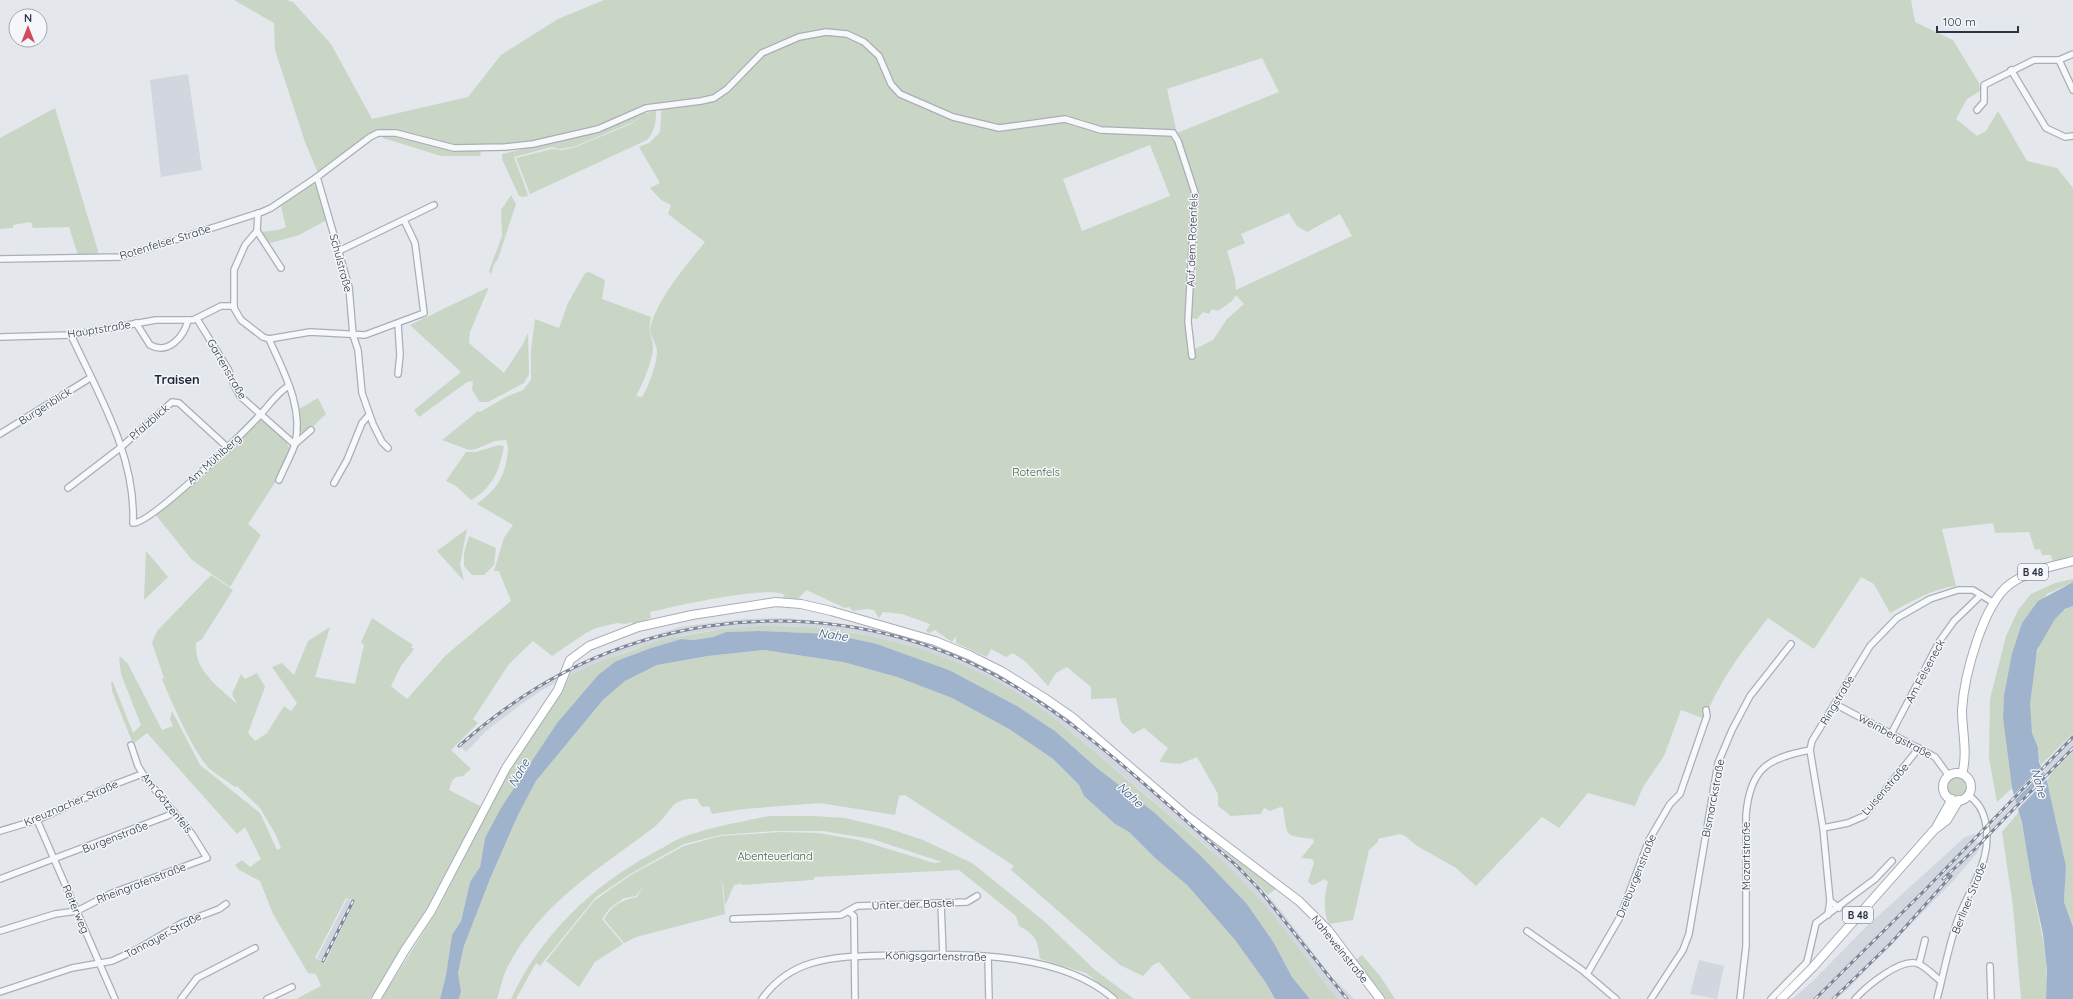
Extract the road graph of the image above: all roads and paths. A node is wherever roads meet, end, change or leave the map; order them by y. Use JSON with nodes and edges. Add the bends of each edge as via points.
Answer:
{"nodes":[{"id":1,"x":2073,"y":54,"type":"edge"},
{"id":2,"x":2059,"y":60,"type":"junction"},
{"id":3,"x":2011,"y":70,"type":"junction"},
{"id":4,"x":2073,"y":90,"type":"edge"},
{"id":5,"x":1977,"y":110,"type":"dead end"},
{"id":6,"x":980,"y":123,"type":"joint"},
{"id":7,"x":2073,"y":136,"type":"edge"},
{"id":8,"x":317,"y":177,"type":"junction"},
{"id":9,"x":434,"y":205,"type":"dead end"},
{"id":10,"x":258,"y":212,"type":"junction"},
{"id":11,"x":404,"y":220,"type":"junction"},
{"id":12,"x":257,"y":231,"type":"junction"},
{"id":13,"x":339,"y":251,"type":"junction"},
{"id":14,"x":0,"y":259,"type":"edge"},
{"id":15,"x":281,"y":268,"type":"dead end"},
{"id":16,"x":234,"y":306,"type":"junction"},
{"id":17,"x":197,"y":319,"type":"junction"},
{"id":18,"x":188,"y":320,"type":"junction"},
{"id":19,"x":136,"y":323,"type":"junction"},
{"id":20,"x":398,"y":324,"type":"junction"},
{"id":21,"x":71,"y":335,"type":"junction"},
{"id":22,"x":353,"y":335,"type":"junction"},
{"id":23,"x":0,"y":337,"type":"edge"},
{"id":24,"x":269,"y":339,"type":"junction"},
{"id":25,"x":1192,"y":356,"type":"dead end"},
{"id":26,"x":398,"y":374,"type":"dead end"},
{"id":27,"x":90,"y":378,"type":"junction"},
{"id":28,"x":289,"y":386,"type":"junction"},
{"id":29,"x":260,"y":415,"type":"junction"},
{"id":30,"x":369,"y":415,"type":"junction"},
{"id":31,"x":311,"y":430,"type":"dead end"},
{"id":32,"x":0,"y":434,"type":"edge"},
{"id":33,"x":294,"y":444,"type":"junction"},
{"id":34,"x":120,"y":448,"type":"junction"},
{"id":35,"x":227,"y":448,"type":"junction"},
{"id":36,"x":388,"y":448,"type":"dead end"},
{"id":37,"x":279,"y":480,"type":"dead end"},
{"id":38,"x":334,"y":483,"type":"dead end"},
{"id":39,"x":68,"y":488,"type":"dead end"},
{"id":40,"x":2073,"y":560,"type":"edge"},
{"id":41,"x":1981,"y":595,"type":"junction"},
{"id":42,"x":1994,"y":603,"type":"junction"},
{"id":43,"x":1791,"y":644,"type":"dead end"},
{"id":44,"x":1835,"y":704,"type":"junction"},
{"id":45,"x":1706,"y":710,"type":"dead end"},
{"id":46,"x":1891,"y":734,"type":"junction"},
{"id":47,"x":131,"y":746,"type":"dead end"},
{"id":48,"x":1919,"y":748,"type":"junction"},
{"id":49,"x":1810,"y":750,"type":"junction"},
{"id":50,"x":142,"y":774,"type":"junction"},
{"id":51,"x":1962,"y":774,"type":"junction"},
{"id":52,"x":1949,"y":776,"type":"junction"},
{"id":53,"x":1968,"y":795,"type":"junction"},
{"id":54,"x":1956,"y":800,"type":"junction"},
{"id":55,"x":174,"y":812,"type":"junction"},
{"id":56,"x":37,"y":820,"type":"junction"},
{"id":57,"x":1823,"y":828,"type":"junction"},
{"id":58,"x":0,"y":831,"type":"edge"},
{"id":59,"x":207,"y":858,"type":"joint"},
{"id":60,"x":54,"y":859,"type":"junction"},
{"id":61,"x":1892,"y":861,"type":"dead end"},
{"id":62,"x":0,"y":879,"type":"edge"},
{"id":63,"x":977,"y":896,"type":"dead end"},
{"id":64,"x":1830,"y":901,"type":"junction"},
{"id":65,"x":941,"y":903,"type":"junction"},
{"id":66,"x":226,"y":904,"type":"dead end"},
{"id":67,"x":1839,"y":908,"type":"junction"},
{"id":68,"x":77,"y":911,"type":"junction"},
{"id":69,"x":848,"y":911,"type":"junction"},
{"id":70,"x":1828,"y":915,"type":"junction"},
{"id":71,"x":733,"y":919,"type":"dead end"},
{"id":72,"x":0,"y":931,"type":"edge"},
{"id":73,"x":1527,"y":931,"type":"dead end"},
{"id":74,"x":1925,"y":940,"type":"dead end"},
{"id":75,"x":255,"y":948,"type":"dead end"},
{"id":76,"x":943,"y":955,"type":"junction"},
{"id":77,"x":855,"y":956,"type":"junction"},
{"id":78,"x":988,"y":957,"type":"junction"},
{"id":79,"x":1919,"y":964,"type":"junction"},
{"id":80,"x":100,"y":965,"type":"junction"},
{"id":81,"x":1990,"y":966,"type":"dead end"},
{"id":82,"x":1587,"y":974,"type":"junction"},
{"id":83,"x":1941,"y":981,"type":"junction"},
{"id":84,"x":292,"y":987,"type":"dead end"},
{"id":85,"x":0,"y":992,"type":"edge"},
{"id":86,"x":115,"y":999,"type":"edge"},
{"id":87,"x":181,"y":999,"type":"edge"},
{"id":88,"x":267,"y":999,"type":"edge"},
{"id":89,"x":376,"y":999,"type":"edge"},
{"id":90,"x":762,"y":999,"type":"edge"},
{"id":91,"x":855,"y":999,"type":"edge"},
{"id":92,"x":989,"y":999,"type":"edge"},
{"id":93,"x":1114,"y":999,"type":"edge"},
{"id":94,"x":1380,"y":999,"type":"edge"},
{"id":95,"x":1616,"y":999,"type":"edge"},
{"id":96,"x":1650,"y":999,"type":"edge"},
{"id":97,"x":1740,"y":999,"type":"edge"},
{"id":98,"x":1771,"y":999,"type":"edge"},
{"id":99,"x":1781,"y":999,"type":"edge"},
{"id":100,"x":1854,"y":999,"type":"edge"},
{"id":101,"x":1937,"y":999,"type":"edge"},
{"id":102,"x":1991,"y":999,"type":"edge"}],
"edges":[{"from":1,"to":2,"type":"street"},
{"from":2,"to":3,"type":"street","via":[[2034,60]]},
{"from":2,"to":4,"type":"street"},
{"from":3,"to":5,"type":"street","via":[[1984,85],[1984,102]]},
{"from":3,"to":7,"type":"street","via":[[2046,128],[2065,137]]},
{"from":6,"to":8,"type":"street","name":"Rotenfelser Straße","via":[[947,115],[904,96],[894,88],[882,62],[869,46],[846,34],[821,32],[799,37],[762,53],[727,89],[708,100],[646,108],[598,129],[514,147],[454,148],[407,135],[378,133]]},
{"from":6,"to":25,"type":"street","name":"Auf dem Rotenfels","via":[[1004,128],[1065,119],[1101,130],[1173,133],[1195,193],[1188,322]]},
{"from":8,"to":10,"type":"street","name":"Rotenfelser Straße","via":[[271,208]]},
{"from":8,"to":13,"type":"street","name":"Schulstraße"},
{"from":9,"to":11,"type":"street"},
{"from":10,"to":12,"type":"street"},
{"from":10,"to":14,"type":"street","name":"Rotenfelser Straße","via":[[121,257]]},
{"from":11,"to":13,"type":"street"},
{"from":11,"to":20,"type":"street","via":[[415,243],[424,313]]},
{"from":12,"to":15,"type":"street"},
{"from":12,"to":16,"type":"street","via":[[245,245],[234,270]]},
{"from":13,"to":22,"type":"street","name":"Schulstraße","via":[[349,287]]},
{"from":16,"to":17,"type":"street","via":[[221,306]]},
{"from":16,"to":24,"type":"street","via":[[236,314],[246,325]]},
{"from":17,"to":18,"type":"street","name":"Hauptstraße"},
{"from":17,"to":29,"type":"street","name":"Gartenstraße","via":[[228,369],[240,396]]},
{"from":18,"to":19,"type":"street","name":"Hauptstraße","via":[[166,319]]},
{"from":18,"to":19,"type":"street","via":[[176,341],[162,348],[150,345]]},
{"from":19,"to":21,"type":"street","name":"Hauptstraße"},
{"from":20,"to":22,"type":"street","via":[[369,334]]},
{"from":20,"to":26,"type":"street"},
{"from":21,"to":23,"type":"street","name":"Hauptstraße"},
{"from":21,"to":27,"type":"street"},
{"from":22,"to":24,"type":"street","via":[[310,332]]},
{"from":22,"to":30,"type":"street","name":"Schulstraße","via":[[358,350],[362,393]]},
{"from":24,"to":28,"type":"street"},
{"from":27,"to":32,"type":"street","name":"Burgenblick"},
{"from":27,"to":34,"type":"street","via":[[108,413]]},
{"from":28,"to":29,"type":"street","name":"Am Mühlberg"},
{"from":28,"to":33,"type":"street","via":[[296,417]]},
{"from":29,"to":33,"type":"street","name":"Gartenstraße"},
{"from":29,"to":35,"type":"street","name":"Am Mühlberg"},
{"from":30,"to":36,"type":"street","name":"Schulstraße","via":[[382,442]]},
{"from":30,"to":38,"type":"street","via":[[362,424]]},
{"from":31,"to":33,"type":"street"},
{"from":33,"to":37,"type":"street"},
{"from":34,"to":35,"type":"street","name":"Pfalzblick","via":[[175,401]]},
{"from":34,"to":35,"type":"street","name":"Am Mühlberg","via":[[130,481],[133,523],[138,523],[153,514]]},
{"from":34,"to":39,"type":"street","name":"Pfalzblick"},
{"from":40,"to":42,"type":"main road","number":"B 48","via":[[2036,571],[2014,581],[2003,590]]},
{"from":41,"to":42,"type":"street","name":"Ringstraße"},
{"from":41,"to":44,"type":"street","name":"Ringstraße","via":[[1969,589],[1950,592],[1920,604],[1897,618],[1870,646]]},
{"from":41,"to":46,"type":"street","name":"Am Felseneck","via":[[1954,621],[1939,642]]},
{"from":42,"to":51,"type":"main road","number":"B 48","via":[[1976,646],[1966,683],[1962,709]]},
{"from":43,"to":96,"type":"street","name":"Bismarckstraße","via":[[1750,696],[1720,758],[1686,944]]},
{"from":44,"to":46,"type":"street","name":"Weinbergstraße"},
{"from":44,"to":49,"type":"street","name":"Ringstraße","via":[[1812,741]]},
{"from":45,"to":82,"type":"street","name":"Dreiburgenstraße","via":[[1707,716],[1680,794],[1670,804],[1649,840],[1620,917]]},
{"from":46,"to":48,"type":"street","name":"Weinbergstraße"},
{"from":47,"to":50,"type":"street","name":"Am Götzenfels"},
{"from":48,"to":52,"type":"street","name":"Weinbergstraße","via":[[1937,759]]},
{"from":48,"to":57,"type":"street","name":"Luisenstraße","via":[[1864,816],[1848,823]]},
{"from":49,"to":57,"type":"street"},
{"from":49,"to":97,"type":"street","name":"Mozartstraße","via":[[1782,756],[1767,764],[1758,777],[1747,804],[1746,946]]},
{"from":50,"to":55,"type":"street","name":"Am Götzenfels"},
{"from":50,"to":56,"type":"street","name":"Kreuznacher Straße"},
{"from":51,"to":52,"type":"main road","via":[[1955,773]]},
{"from":51,"to":53,"type":"main road","via":[[1971,782]]},
{"from":52,"to":54,"type":"main road","via":[[1944,789],[1946,795]]},
{"from":53,"to":54,"type":"main road"},
{"from":53,"to":83,"type":"street","name":"Berliner Straße","via":[[1977,802],[1984,817],[1987,831],[1986,853],[1980,873],[1959,918]]},
{"from":54,"to":99,"type":"main road","number":"B 48","via":[[1947,820],[1934,830],[1813,967]]},
{"from":55,"to":59,"type":"street","name":"Am Götzenfels"},
{"from":55,"to":60,"type":"street","name":"Burgenstraße","via":[[121,835]]},
{"from":56,"to":58,"type":"street","name":"Kreuznacher Straße"},
{"from":56,"to":60,"type":"street","name":"Reiterweg"},
{"from":57,"to":64,"type":"street"},
{"from":59,"to":68,"type":"street","name":"Rheingrafenstraße","via":[[112,893]]},
{"from":60,"to":62,"type":"street","name":"Burgenstraße"},
{"from":60,"to":68,"type":"street","name":"Reiterweg"},
{"from":61,"to":67,"type":"street","via":[[1875,879]]},
{"from":63,"to":65,"type":"street","name":"Unter der Bastei","via":[[968,902]]},
{"from":64,"to":67,"type":"street"},
{"from":64,"to":70,"type":"street"},
{"from":65,"to":69,"type":"street","name":"Unter der Bastei","via":[[857,906]]},
{"from":65,"to":76,"type":"street"},
{"from":66,"to":80,"type":"street","name":"Tannayer Straße","via":[[182,923],[122,957]]},
{"from":67,"to":70,"type":"street"},
{"from":68,"to":72,"type":"street","name":"Rheingrafenstraße","via":[[54,914]]},
{"from":68,"to":80,"type":"street","name":"Reiterweg"},
{"from":69,"to":71,"type":"street","name":"Unter der Bastei","via":[[841,915]]},
{"from":69,"to":77,"type":"street","via":[[854,916]]},
{"from":70,"to":98,"type":"street","via":[[1816,923],[1807,962]]},
{"from":73,"to":82,"type":"street"},
{"from":74,"to":79,"type":"street"},
{"from":75,"to":87,"type":"street","via":[[197,978]]},
{"from":76,"to":77,"type":"street","name":"Königsgartenstraße"},
{"from":76,"to":78,"type":"street","name":"Königsgartenstraße"},
{"from":77,"to":90,"type":"street","name":"Königsgartenstraße","via":[[827,959],[799,968],[774,984]]},
{"from":77,"to":91,"type":"street"},
{"from":78,"to":92,"type":"street"},
{"from":78,"to":93,"type":"street","name":"Königsgartenstraße","via":[[1030,962],[1061,970],[1089,982]]},
{"from":79,"to":83,"type":"street"},
{"from":79,"to":100,"type":"street","via":[[1904,964],[1881,977]]},
{"from":80,"to":85,"type":"street","name":"Tannayer Straße","via":[[72,968]]},
{"from":80,"to":86,"type":"street","name":"Reiterweg"},
{"from":81,"to":102,"type":"street"},
{"from":82,"to":95,"type":"street"},
{"from":83,"to":101,"type":"street","name":"Berliner Straße"},
{"from":84,"to":88,"type":"street"},
{"from":89,"to":94,"type":"main road","name":"Naheweinstraße","via":[[431,911],[506,768],[558,690],[570,660],[589,646],[638,627],[776,602],[801,604],[908,632],[951,647],[1001,671],[1072,717],[1187,816],[1299,901],[1328,930]]}]}
